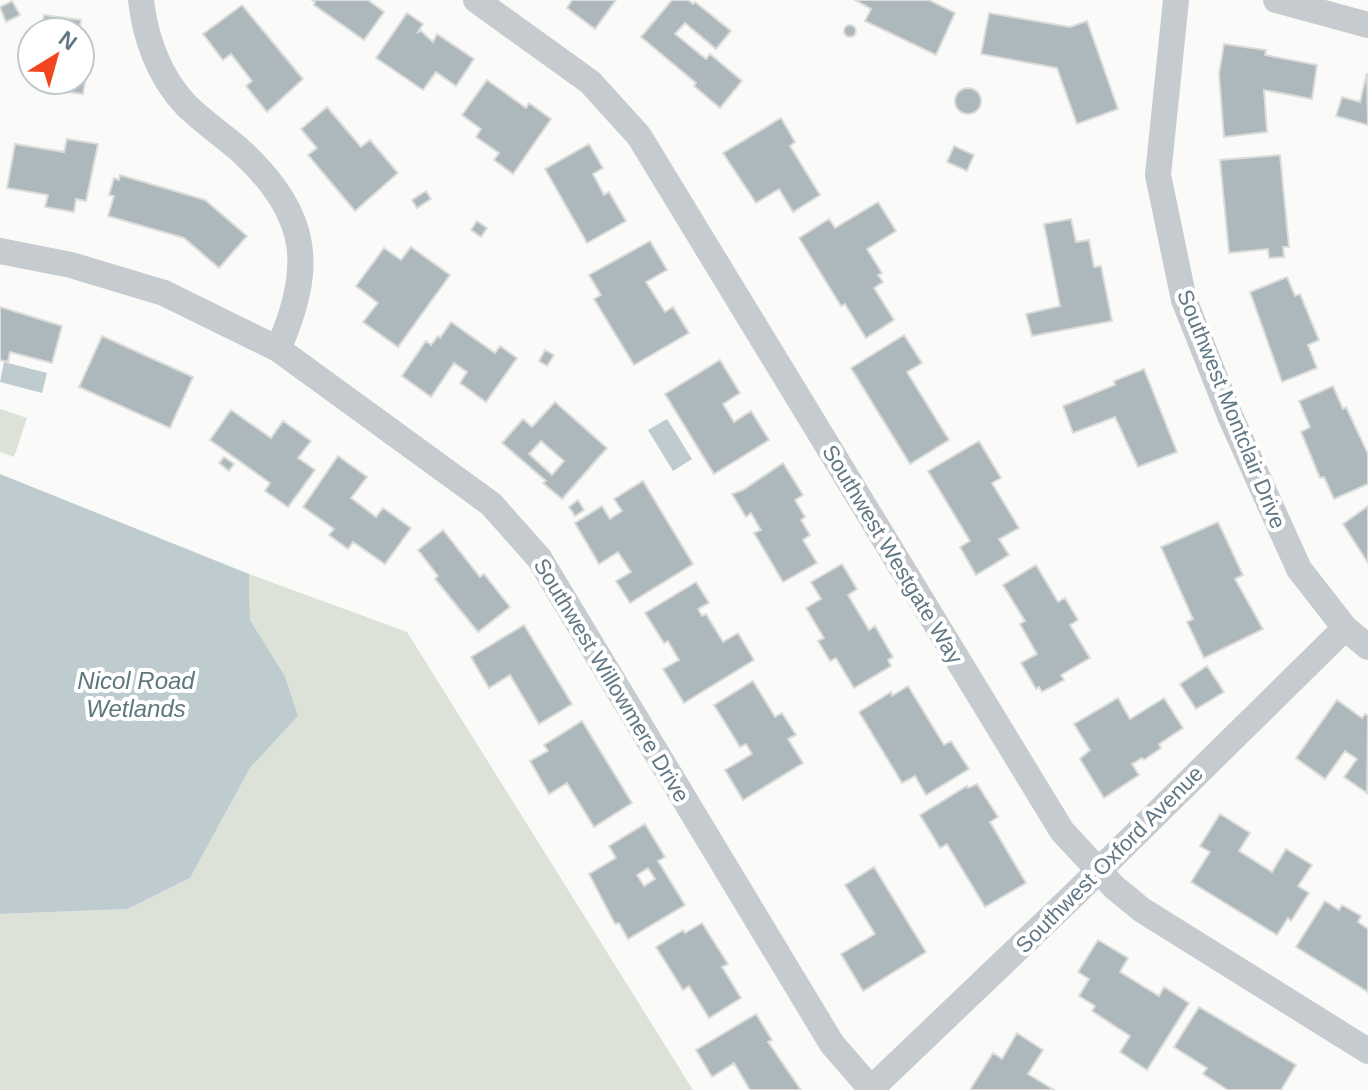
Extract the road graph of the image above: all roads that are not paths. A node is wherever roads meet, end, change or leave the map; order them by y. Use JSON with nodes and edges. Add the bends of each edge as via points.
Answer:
{"nodes":[{"id":1,"x":141,"y":0,"type":"edge"},
{"id":2,"x":476,"y":0,"type":"edge"},
{"id":3,"x":1176,"y":0,"type":"edge"},
{"id":4,"x":1276,"y":0,"type":"edge"},
{"id":5,"x":1368,"y":25,"type":"edge"},
{"id":6,"x":0,"y":251,"type":"edge"},
{"id":7,"x":278,"y":349,"type":"junction"},
{"id":8,"x":1345,"y":628,"type":"junction"},
{"id":9,"x":1368,"y":647,"type":"edge"},
{"id":10,"x":1098,"y":870,"type":"junction"},
{"id":11,"x":1368,"y":1051,"type":"edge"},
{"id":12,"x":871,"y":1090,"type":"edge"}],
"edges":[{"from":1,"to":7,"type":"street","via":[[152,50],[166,77],[185,104],[263,173],[294,227],[303,253],[301,284]]},
{"from":2,"to":10,"type":"street","name":"Southwest Westgate Way","via":[[590,82],[639,136],[1062,831]]},
{"from":3,"to":8,"type":"street","name":"Southwest Montclair Drive","via":[[1158,175],[1184,300],[1299,569]]},
{"from":4,"to":5,"type":"street"},
{"from":6,"to":7,"type":"street","name":"Southwest Willowmere Drive","via":[[71,265],[164,293]]},
{"from":7,"to":12,"type":"street","name":"Southwest Willowmere Drive","via":[[491,504],[539,558],[832,1044]]},
{"from":8,"to":9,"type":"street","name":"Southwest Montclair Drive"},
{"from":8,"to":10,"type":"street","name":"Southwest Oxford Avenue"},
{"from":10,"to":11,"type":"street","name":"Southwest Westgate Way","via":[[1142,910]]},
{"from":10,"to":12,"type":"street","name":"Southwest Oxford Avenue"}]}
